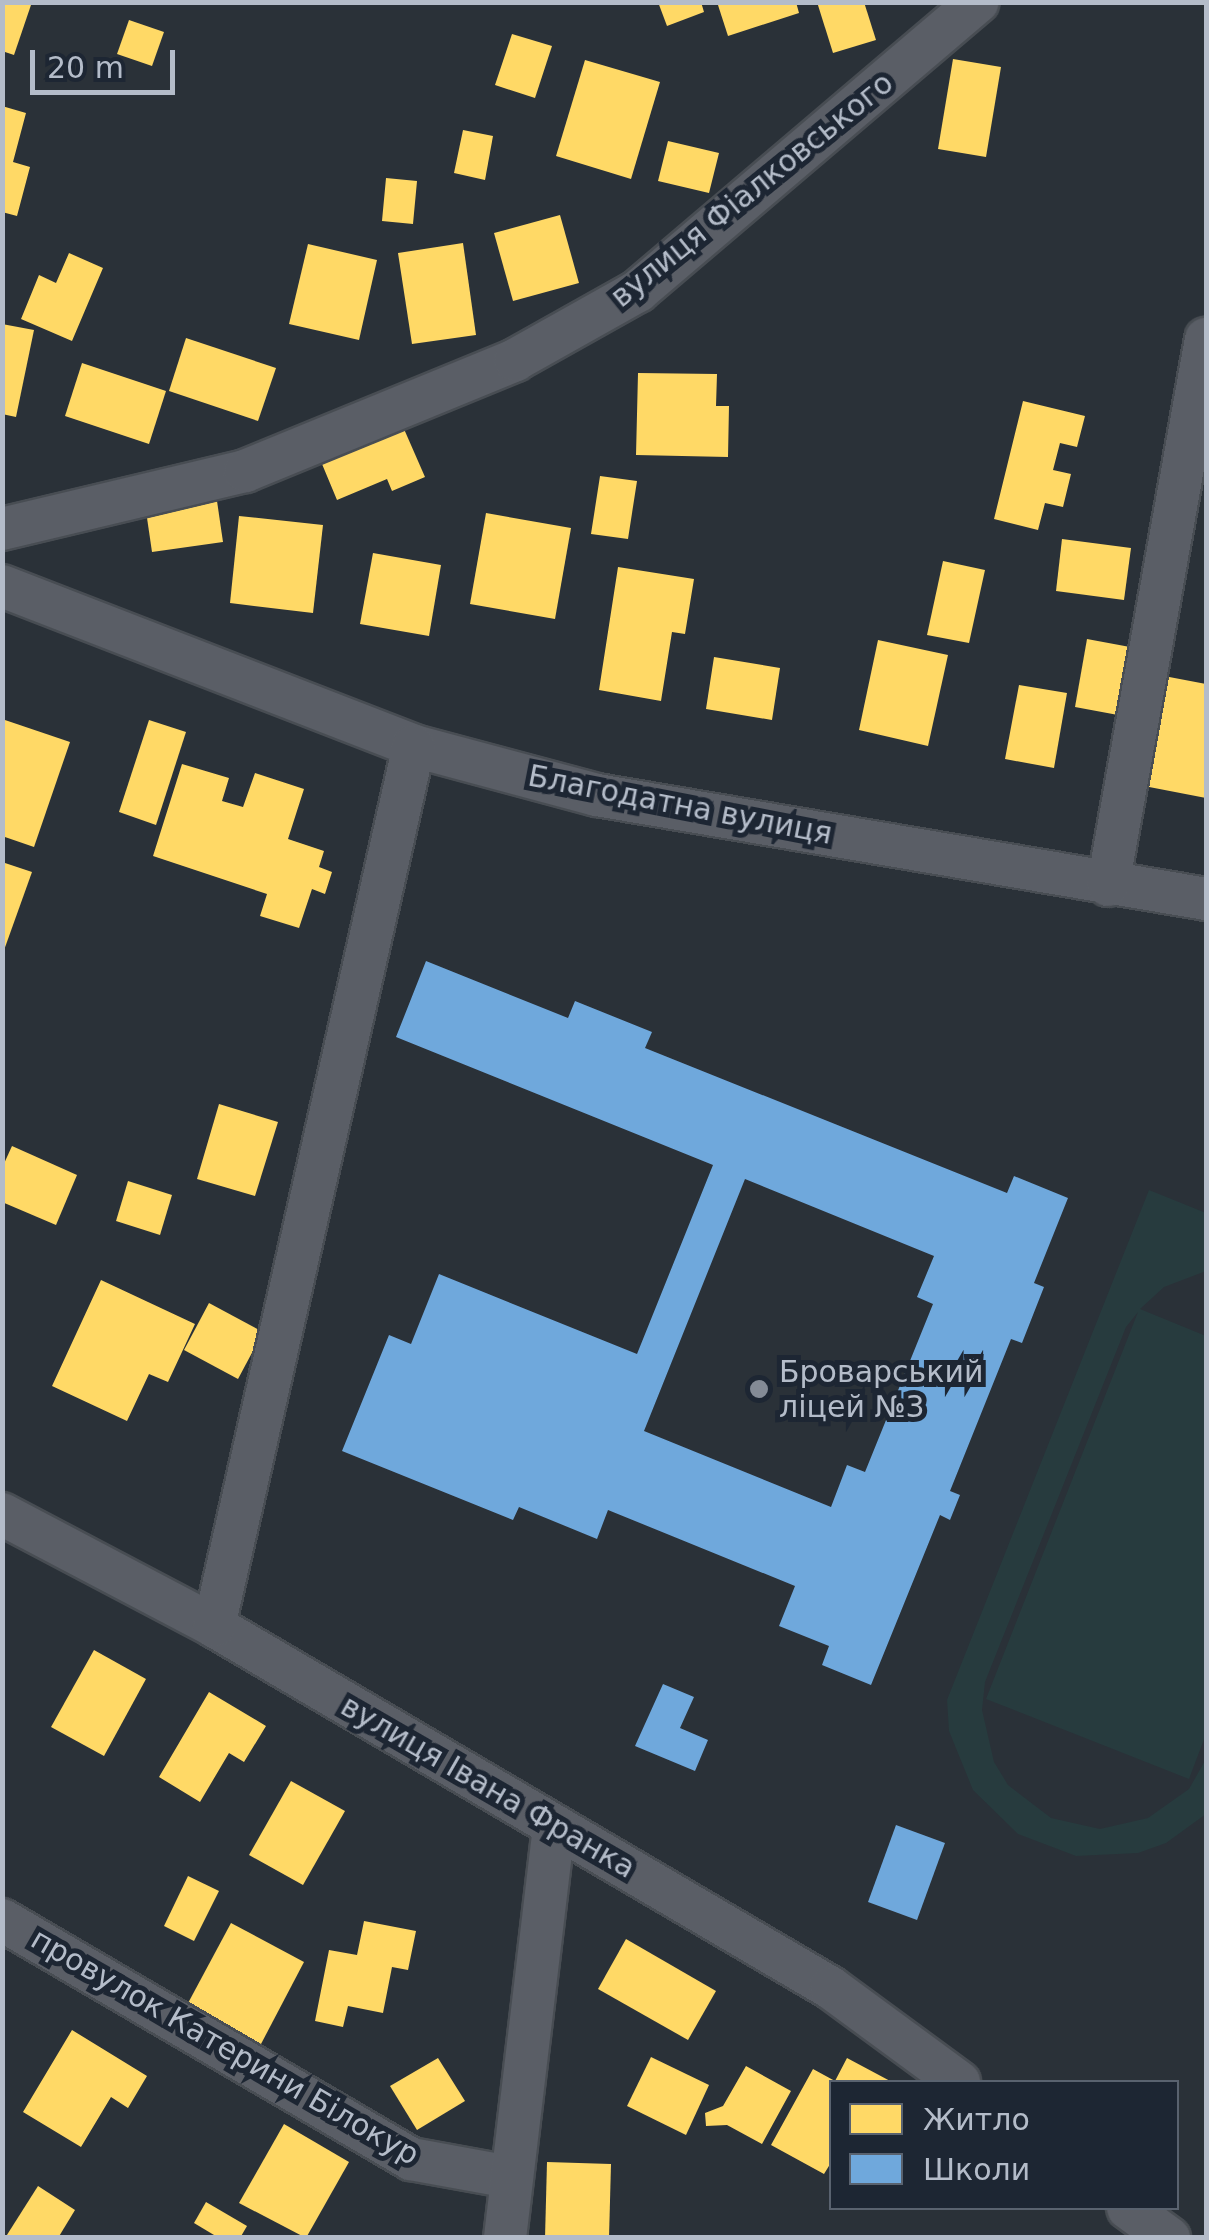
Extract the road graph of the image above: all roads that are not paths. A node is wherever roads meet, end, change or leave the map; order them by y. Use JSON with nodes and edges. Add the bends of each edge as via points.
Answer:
{"nodes":[{"id":1,"x":978,"y":2,"type":"edge"},
{"id":2,"x":1206,"y":339,"type":"edge"},
{"id":3,"x":2,"y":529,"type":"edge"},
{"id":4,"x":2,"y":586,"type":"edge"},
{"id":5,"x":414,"y":746,"type":"junction"},
{"id":6,"x":1108,"y":885,"type":"junction"},
{"id":7,"x":1206,"y":899,"type":"edge"},
{"id":8,"x":2,"y":1514,"type":"edge"},
{"id":9,"x":214,"y":1626,"type":"junction"},
{"id":10,"x":554,"y":1828,"type":"junction"},
{"id":11,"x":2,"y":1920,"type":"edge"},
{"id":12,"x":956,"y":2080,"type":"edge"},
{"id":13,"x":510,"y":2176,"type":"junction"},
{"id":14,"x":1131,"y":2210,"type":"edge"},
{"id":15,"x":504,"y":2238,"type":"edge"},
{"id":16,"x":1169,"y":2238,"type":"edge"}],
"edges":[{"from":1,"to":3,"type":"street","name":"вулиця Фіалковського","via":[[638,291],[516,360],[245,471]]},
{"from":2,"to":6,"type":"street"},
{"from":4,"to":5,"type":"street","name":"Благодатна вулиця"},
{"from":5,"to":6,"type":"street","name":"Благодатна вулиця","via":[[597,795]]},
{"from":5,"to":9,"type":"street"},
{"from":6,"to":7,"type":"street","name":"Благодатна вулиця"},
{"from":8,"to":9,"type":"street","name":"вулиця Івана Франка"},
{"from":9,"to":10,"type":"street","name":"вулиця Івана Франка"},
{"from":10,"to":12,"type":"street","name":"вулиця Івана Франка","via":[[831,1988]]},
{"from":10,"to":13,"type":"street"},
{"from":11,"to":13,"type":"street","name":"провулок Катерини Білокур","via":[[411,2159]]},
{"from":13,"to":15,"type":"street"},
{"from":14,"to":16,"type":"street"}]}
